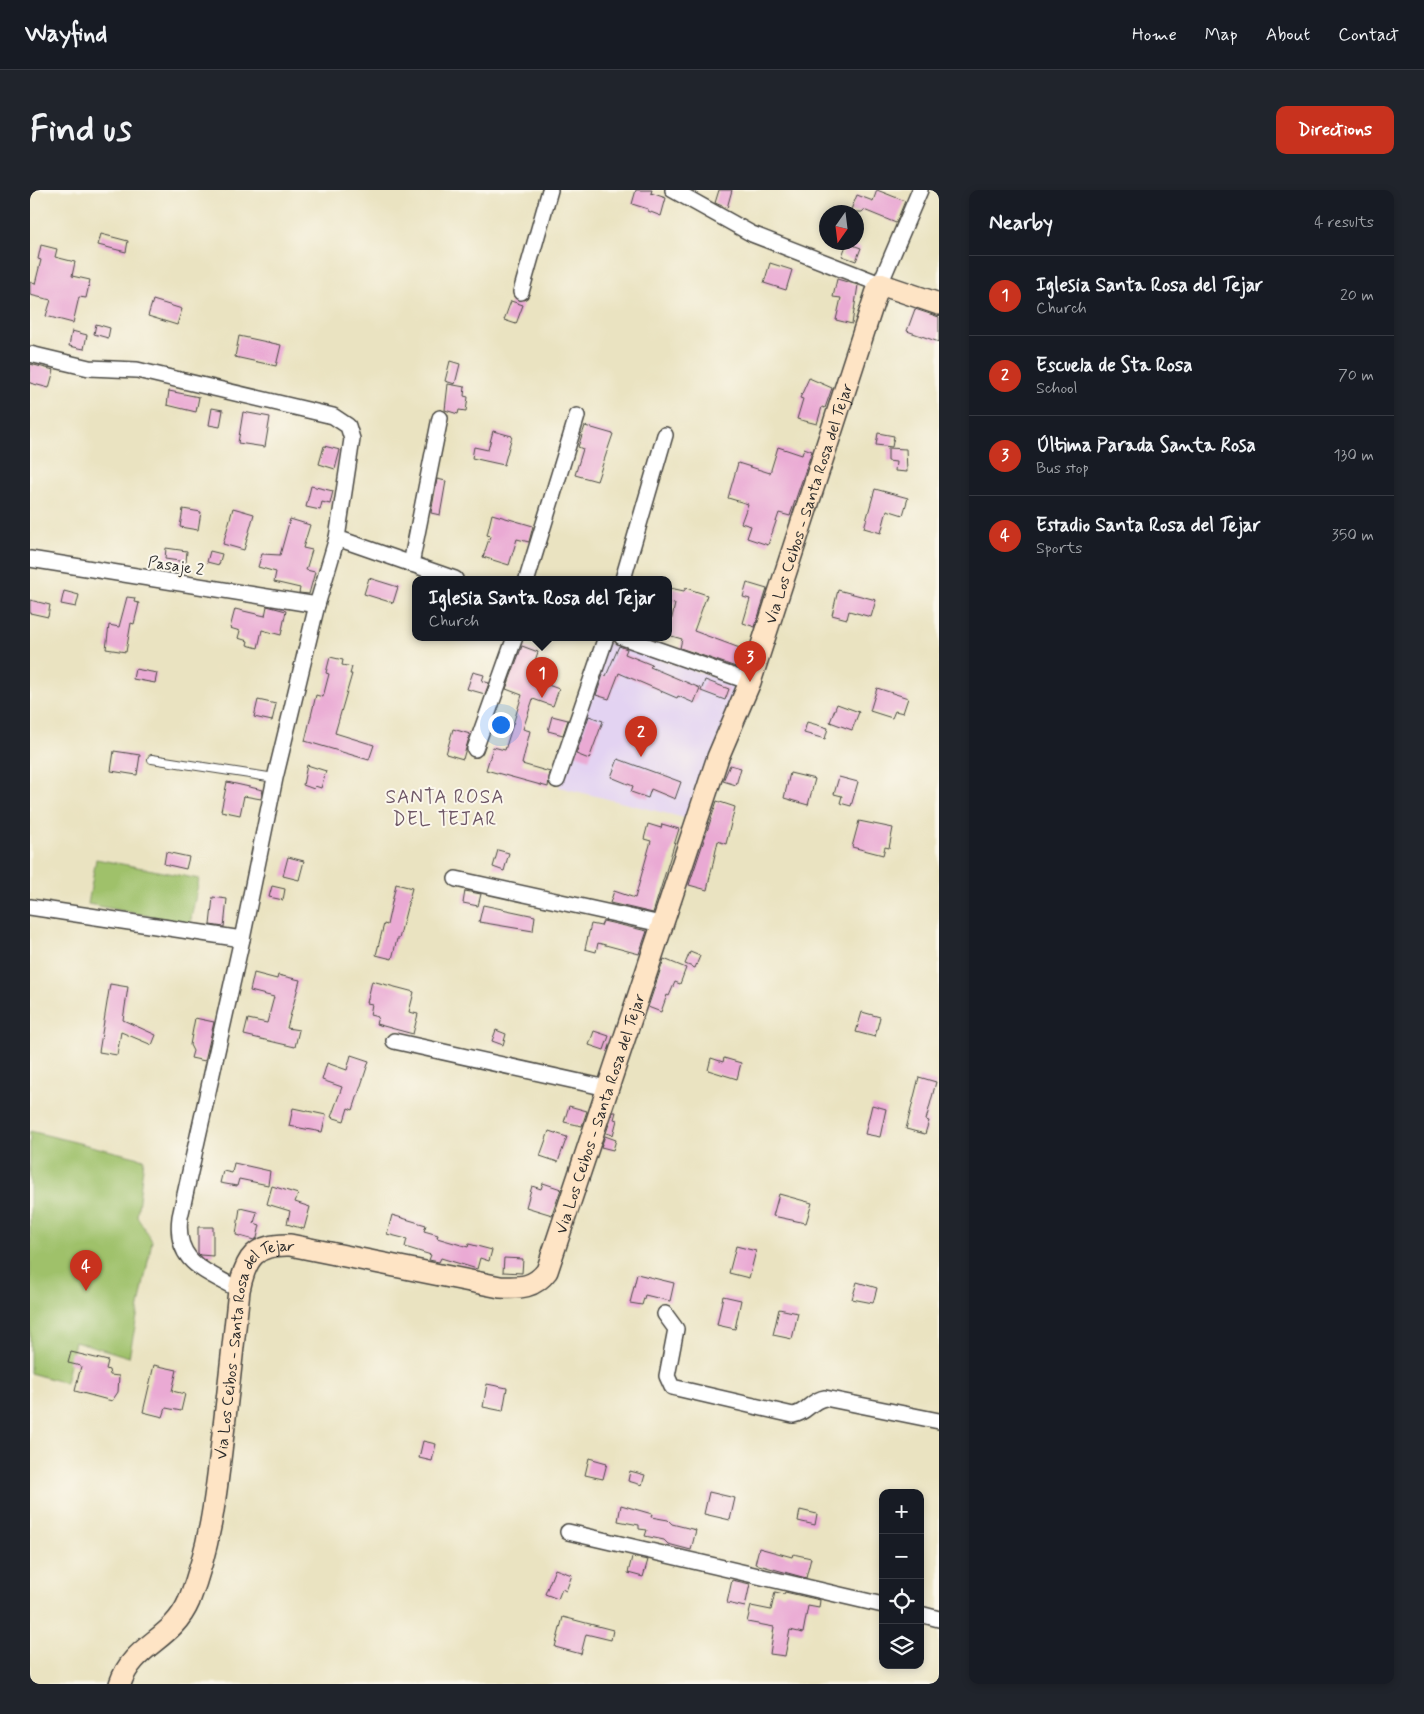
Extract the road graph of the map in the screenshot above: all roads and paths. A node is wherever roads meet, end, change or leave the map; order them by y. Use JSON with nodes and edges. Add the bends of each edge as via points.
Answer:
{"nodes":[{"id":1,"x":550,"y":190,"type":"edge"},
{"id":2,"x":673,"y":190,"type":"edge"},
{"id":3,"x":920,"y":190,"type":"edge"},
{"id":4,"x":880,"y":284,"type":"junction"},
{"id":5,"x":521,"y":292,"type":"dead end"},
{"id":6,"x":939,"y":304,"type":"edge"},
{"id":7,"x":30,"y":354,"type":"edge"},
{"id":8,"x":577,"y":416,"type":"dead end"},
{"id":9,"x":440,"y":418,"type":"dead end"},
{"id":10,"x":665,"y":435,"type":"dead end"},
{"id":11,"x":337,"y":538,"type":"junction"},
{"id":12,"x":30,"y":559,"type":"edge"},
{"id":13,"x":411,"y":564,"type":"junction"},
{"id":14,"x":446,"y":576,"type":"edge"},
{"id":15,"x":528,"y":576,"type":"edge"},
{"id":16,"x":624,"y":576,"type":"edge"},
{"id":17,"x":317,"y":605,"type":"junction"},
{"id":18,"x":514,"y":641,"type":"edge"},
{"id":19,"x":605,"y":641,"type":"edge"},
{"id":20,"x":633,"y":641,"type":"edge"},
{"id":21,"x":750,"y":682,"type":"junction"},
{"id":22,"x":475,"y":749,"type":"dead end"},
{"id":23,"x":152,"y":759,"type":"dead end"},
{"id":24,"x":275,"y":778,"type":"junction"},
{"id":25,"x":556,"y":780,"type":"dead end"},
{"id":26,"x":456,"y":878,"type":"dead end"},
{"id":27,"x":30,"y":907,"type":"edge"},
{"id":28,"x":661,"y":924,"type":"junction"},
{"id":29,"x":242,"y":939,"type":"junction"},
{"id":30,"x":394,"y":1041,"type":"dead end"},
{"id":31,"x":607,"y":1088,"type":"junction"},
{"id":32,"x":239,"y":1290,"type":"junction"},
{"id":33,"x":665,"y":1314,"type":"dead end"},
{"id":34,"x":939,"y":1422,"type":"edge"},
{"id":35,"x":568,"y":1532,"type":"dead end"},
{"id":36,"x":879,"y":1604,"type":"edge"},
{"id":37,"x":924,"y":1615,"type":"edge"},
{"id":38,"x":939,"y":1618,"type":"edge"},
{"id":39,"x":120,"y":1684,"type":"edge"}],
"edges":[{"from":1,"to":5,"type":"street"},
{"from":2,"to":4,"type":"street","via":[[752,234]]},
{"from":3,"to":4,"type":"street"},
{"from":4,"to":6,"type":"main road"},
{"from":4,"to":21,"type":"main road","name":"Via Los Ceibos - Santa Rosa del Tejar"},
{"from":7,"to":11,"type":"street","via":[[89,368],[137,370],[333,416],[348,426],[352,439]]},
{"from":8,"to":15,"type":"street"},
{"from":9,"to":13,"type":"street"},
{"from":10,"to":16,"type":"street"},
{"from":11,"to":13,"type":"street"},
{"from":11,"to":17,"type":"street"},
{"from":12,"to":17,"type":"street","name":"Pasaje 2"},
{"from":13,"to":14,"type":"street"},
{"from":17,"to":24,"type":"street"},
{"from":18,"to":22,"type":"street"},
{"from":19,"to":25,"type":"street"},
{"from":20,"to":21,"type":"street"},
{"from":21,"to":28,"type":"main road","name":"Via Los Ceibos - Santa Rosa del Tejar","via":[[718,757]]},
{"from":23,"to":24,"type":"lane"},
{"from":24,"to":29,"type":"street"},
{"from":26,"to":28,"type":"street"},
{"from":27,"to":29,"type":"street"},
{"from":28,"to":31,"type":"main road","name":"Via Los Ceibos - Santa Rosa del Tejar"},
{"from":29,"to":32,"type":"street","via":[[178,1232],[182,1248],[190,1260]]},
{"from":30,"to":31,"type":"street"},
{"from":31,"to":32,"type":"main road","name":"Via Los Ceibos - Santa Rosa del Tejar","via":[[553,1257],[540,1280],[530,1286],[500,1287],[272,1245],[254,1254],[247,1264]]},
{"from":32,"to":39,"type":"main road","name":"Via Los Ceibos - Santa Rosa del Tejar","via":[[215,1506],[203,1561],[177,1624],[131,1661]]},
{"from":33,"to":34,"type":"street","via":[[676,1330],[667,1376],[672,1387],[794,1415],[805,1411],[814,1401],[825,1398]]},
{"from":35,"to":36,"type":"street"},
{"from":37,"to":38,"type":"street"}]}
